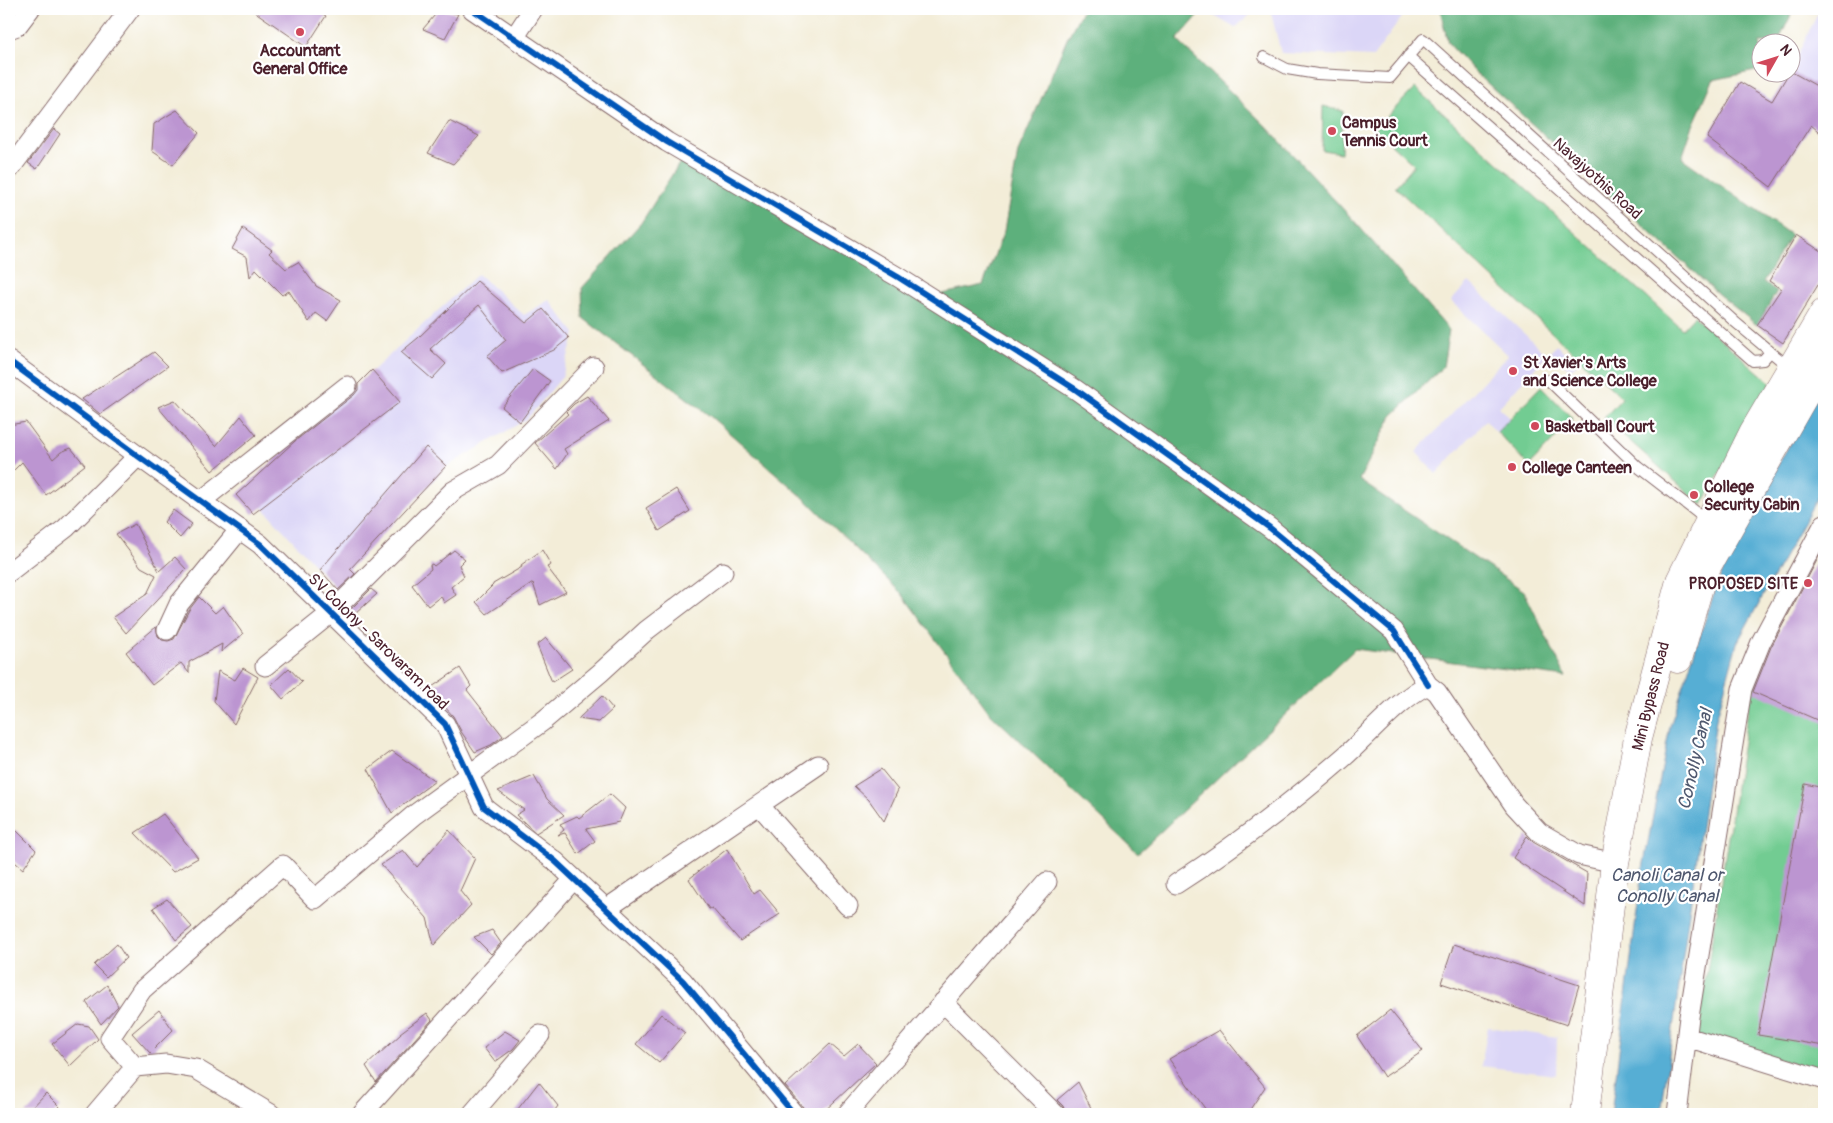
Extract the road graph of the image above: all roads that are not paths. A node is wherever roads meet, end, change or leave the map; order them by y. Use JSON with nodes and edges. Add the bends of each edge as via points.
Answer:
{"nodes":[{"id":1,"x":30,"y":9,"type":"edge"},
{"id":2,"x":130,"y":9,"type":"edge"},
{"id":3,"x":472,"y":9,"type":"edge"},
{"id":4,"x":533,"y":9,"type":"edge"},
{"id":5,"x":9,"y":29,"type":"edge"},
{"id":6,"x":514,"y":38,"type":"junction"},
{"id":7,"x":1408,"y":56,"type":"junction"},
{"id":8,"x":1264,"y":57,"type":"dead end"},
{"id":9,"x":9,"y":170,"type":"edge"},
{"id":10,"x":1824,"y":312,"type":"edge"},
{"id":11,"x":1770,"y":352,"type":"junction"},
{"id":12,"x":1824,"y":361,"type":"edge"},
{"id":13,"x":594,"y":367,"type":"dead end"},
{"id":14,"x":11,"y":368,"type":"edge"},
{"id":15,"x":1791,"y":369,"type":"junction"},
{"id":16,"x":1548,"y":380,"type":"dead end"},
{"id":17,"x":347,"y":386,"type":"dead end"},
{"id":18,"x":138,"y":456,"type":"junction"},
{"id":19,"x":201,"y":501,"type":"junction"},
{"id":20,"x":1709,"y":522,"type":"junction"},
{"id":21,"x":1824,"y":524,"type":"edge"},
{"id":22,"x":240,"y":529,"type":"junction"},
{"id":23,"x":9,"y":572,"type":"edge"},
{"id":24,"x":723,"y":572,"type":"dead end"},
{"id":25,"x":331,"y":612,"type":"junction"},
{"id":26,"x":167,"y":630,"type":"dead end"},
{"id":27,"x":265,"y":666,"type":"dead end"},
{"id":28,"x":1428,"y":686,"type":"junction"},
{"id":29,"x":818,"y":765,"type":"dead end"},
{"id":30,"x":469,"y":774,"type":"junction"},
{"id":31,"x":759,"y":805,"type":"junction"},
{"id":32,"x":1615,"y":862,"type":"junction"},
{"id":33,"x":574,"y":879,"type":"junction"},
{"id":34,"x":1047,"y":882,"type":"dead end"},
{"id":35,"x":1176,"y":884,"type":"dead end"},
{"id":36,"x":848,"y":906,"type":"dead end"},
{"id":37,"x":606,"y":909,"type":"junction"},
{"id":38,"x":943,"y":1002,"type":"junction"},
{"id":39,"x":540,"y":1035,"type":"dead end"},
{"id":40,"x":1686,"y":1037,"type":"junction"},
{"id":41,"x":135,"y":1067,"type":"junction"},
{"id":42,"x":1824,"y":1080,"type":"edge"},
{"id":43,"x":95,"y":1114,"type":"edge"},
{"id":44,"x":271,"y":1114,"type":"edge"},
{"id":45,"x":362,"y":1114,"type":"edge"},
{"id":46,"x":472,"y":1114,"type":"edge"},
{"id":47,"x":794,"y":1114,"type":"edge"},
{"id":48,"x":847,"y":1114,"type":"edge"},
{"id":49,"x":1055,"y":1114,"type":"edge"},
{"id":50,"x":1585,"y":1114,"type":"edge"},
{"id":51,"x":1595,"y":1114,"type":"edge"},
{"id":52,"x":1677,"y":1114,"type":"edge"}],
"edges":[{"from":1,"to":5,"type":"street","via":[[17,26]]},
{"from":2,"to":9,"type":"street"},
{"from":3,"to":6,"type":"street"},
{"from":4,"to":6,"type":"street"},
{"from":6,"to":28,"type":"street","via":[[667,142],[898,277],[1083,394],[1270,528],[1394,631]]},
{"from":7,"to":8,"type":"lane","name":"Navajyothis Road","via":[[1390,78],[1317,74],[1287,69]]},
{"from":7,"to":11,"type":"lane","via":[[1753,361],[1763,360]]},
{"from":7,"to":11,"type":"lane","name":"Navajyothis Road","via":[[1423,40]]},
{"from":10,"to":15,"type":"main road","name":"Mini Bypass Road"},
{"from":11,"to":15,"type":"lane","name":"Navajyothis Road"},
{"from":12,"to":51,"type":"main road","name":"Mini Bypass Road","via":[[1703,573],[1659,722],[1628,879],[1603,1037]]},
{"from":13,"to":25,"type":"street","via":[[498,464],[453,491]]},
{"from":14,"to":18,"type":"street","name":"SV Colony - Sarovaram road"},
{"from":15,"to":20,"type":"main road","name":"Mini Bypass Road","via":[[1753,433]]},
{"from":16,"to":20,"type":"lane","via":[[1638,466]]},
{"from":17,"to":19,"type":"street"},
{"from":18,"to":19,"type":"street","name":"SV Colony - Sarovaram road"},
{"from":18,"to":23,"type":"street","via":[[66,528]]},
{"from":19,"to":22,"type":"street","name":"SV Colony - Sarovaram road"},
{"from":20,"to":32,"type":"main road","name":"Mini Bypass Road","via":[[1680,581],[1638,738]]},
{"from":21,"to":40,"type":"street","via":[[1761,642],[1742,689]]},
{"from":22,"to":25,"type":"street","name":"SV Colony - Sarovaram road"},
{"from":22,"to":26,"type":"street","via":[[183,598]]},
{"from":24,"to":30,"type":"street","via":[[647,630],[543,721]]},
{"from":25,"to":27,"type":"street"},
{"from":25,"to":30,"type":"street","name":"SV Colony - Sarovaram road","via":[[445,724]]},
{"from":28,"to":32,"type":"street","via":[[1437,692],[1514,805],[1540,832],[1579,855]]},
{"from":28,"to":35,"type":"street","via":[[1409,696],[1281,811]]},
{"from":29,"to":31,"type":"street"},
{"from":30,"to":33,"type":"street","name":"SV Colony - Sarovaram road","via":[[484,807]]},
{"from":30,"to":41,"type":"street","via":[[414,815],[315,898],[283,865],[142,990],[110,1038]]},
{"from":31,"to":36,"type":"street"},
{"from":31,"to":37,"type":"street"},
{"from":32,"to":50,"type":"main road","name":"Mini Bypass Road"},
{"from":33,"to":37,"type":"street","name":"SV Colony - Sarovaram road"},
{"from":33,"to":45,"type":"street"},
{"from":34,"to":38,"type":"street"},
{"from":37,"to":47,"type":"street","name":"SV Colony - Sarovaram road","via":[[683,981]]},
{"from":38,"to":48,"type":"street"},
{"from":38,"to":49,"type":"street"},
{"from":39,"to":46,"type":"street"},
{"from":40,"to":42,"type":"street"},
{"from":40,"to":52,"type":"street"},
{"from":41,"to":43,"type":"street"},
{"from":41,"to":44,"type":"street","via":[[166,1064],[196,1070]]}]}
